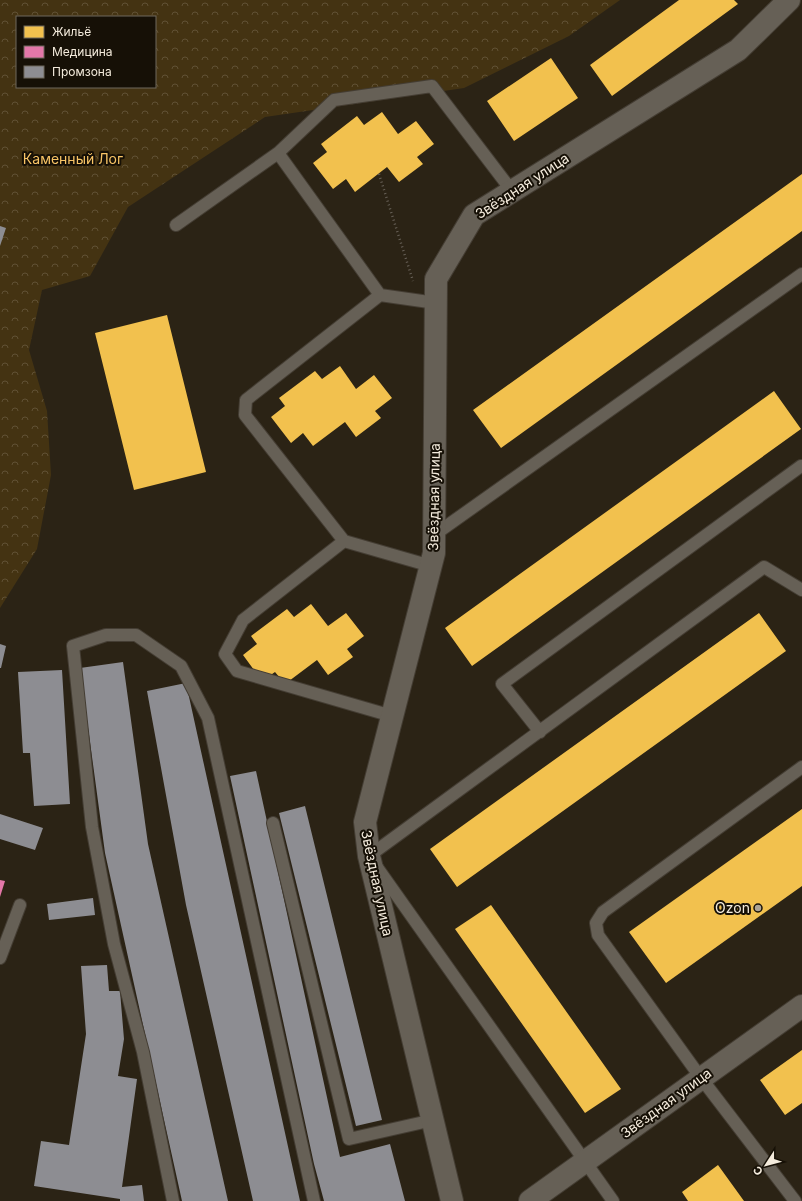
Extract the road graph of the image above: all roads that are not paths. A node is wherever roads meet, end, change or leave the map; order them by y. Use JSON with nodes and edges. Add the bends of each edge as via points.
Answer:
{"nodes":[{"id":1,"x":789,"y":0,"type":"edge"},
{"id":2,"x":278,"y":153,"type":"junction"},
{"id":3,"x":512,"y":191,"type":"junction"},
{"id":4,"x":176,"y":224,"type":"dead end"},
{"id":5,"x":802,"y":274,"type":"edge"},
{"id":6,"x":380,"y":295,"type":"junction"},
{"id":7,"x":427,"y":302,"type":"junction"},
{"id":8,"x":801,"y":466,"type":"dead end"},
{"id":9,"x":434,"y":535,"type":"junction"},
{"id":10,"x":344,"y":541,"type":"junction"},
{"id":11,"x":430,"y":566,"type":"junction"},
{"id":12,"x":802,"y":590,"type":"edge"},
{"id":13,"x":392,"y":716,"type":"junction"},
{"id":14,"x":540,"y":732,"type":"junction"},
{"id":15,"x":802,"y":766,"type":"edge"},
{"id":16,"x":273,"y":823,"type":"dead end"},
{"id":17,"x":369,"y":856,"type":"junction"},
{"id":18,"x":20,"y":905,"type":"dead end"},
{"id":19,"x":0,"y":958,"type":"edge"},
{"id":20,"x":802,"y":1006,"type":"edge"},
{"id":21,"x":702,"y":1078,"type":"junction"},
{"id":22,"x":433,"y":1120,"type":"junction"},
{"id":23,"x":585,"y":1162,"type":"junction"},
{"id":24,"x":173,"y":1201,"type":"edge"},
{"id":25,"x":314,"y":1201,"type":"edge"},
{"id":26,"x":452,"y":1201,"type":"edge"},
{"id":27,"x":530,"y":1201,"type":"edge"},
{"id":28,"x":613,"y":1201,"type":"edge"},
{"id":29,"x":795,"y":1201,"type":"edge"}],
"edges":[{"from":1,"to":3,"type":"street","name":"Звёздная улица","via":[[738,50]]},
{"from":2,"to":3,"type":"lane","via":[[334,100],[432,86]]},
{"from":2,"to":4,"type":"lane"},
{"from":2,"to":6,"type":"lane"},
{"from":3,"to":7,"type":"street","name":"Звёздная улица","via":[[474,215],[436,279]]},
{"from":5,"to":9,"type":"lane"},
{"from":6,"to":7,"type":"lane"},
{"from":6,"to":10,"type":"lane","via":[[246,400],[245,415]]},
{"from":7,"to":9,"type":"street","name":"Звёздная улица"},
{"from":8,"to":14,"type":"lane","via":[[502,684]]},
{"from":9,"to":11,"type":"street","name":"Звёздная улица","via":[[434,553]]},
{"from":10,"to":11,"type":"lane"},
{"from":10,"to":13,"type":"lane","via":[[242,620],[225,654],[237,671]]},
{"from":11,"to":13,"type":"street","name":"Звёздная улица"},
{"from":12,"to":14,"type":"lane","via":[[764,567]]},
{"from":13,"to":17,"type":"street","name":"Звёздная улица","via":[[365,822]]},
{"from":14,"to":17,"type":"lane"},
{"from":15,"to":21,"type":"lane","via":[[604,912],[596,923],[598,935]]},
{"from":16,"to":22,"type":"lane","via":[[349,1138]]},
{"from":17,"to":22,"type":"street","name":"Звёздная улица"},
{"from":17,"to":23,"type":"lane"},
{"from":18,"to":19,"type":"lane"},
{"from":20,"to":21,"type":"street","name":"Звёздная улица"},
{"from":21,"to":23,"type":"street","name":"Звёздная улица"},
{"from":21,"to":29,"type":"lane"},
{"from":22,"to":26,"type":"street","name":"Звёздная улица"},
{"from":23,"to":27,"type":"street","name":"Звёздная улица"},
{"from":23,"to":28,"type":"lane"},
{"from":24,"to":25,"type":"lane","via":[[143,1052],[114,944],[92,827],[73,646],[106,635],[136,635],[181,666],[208,718]]}]}
